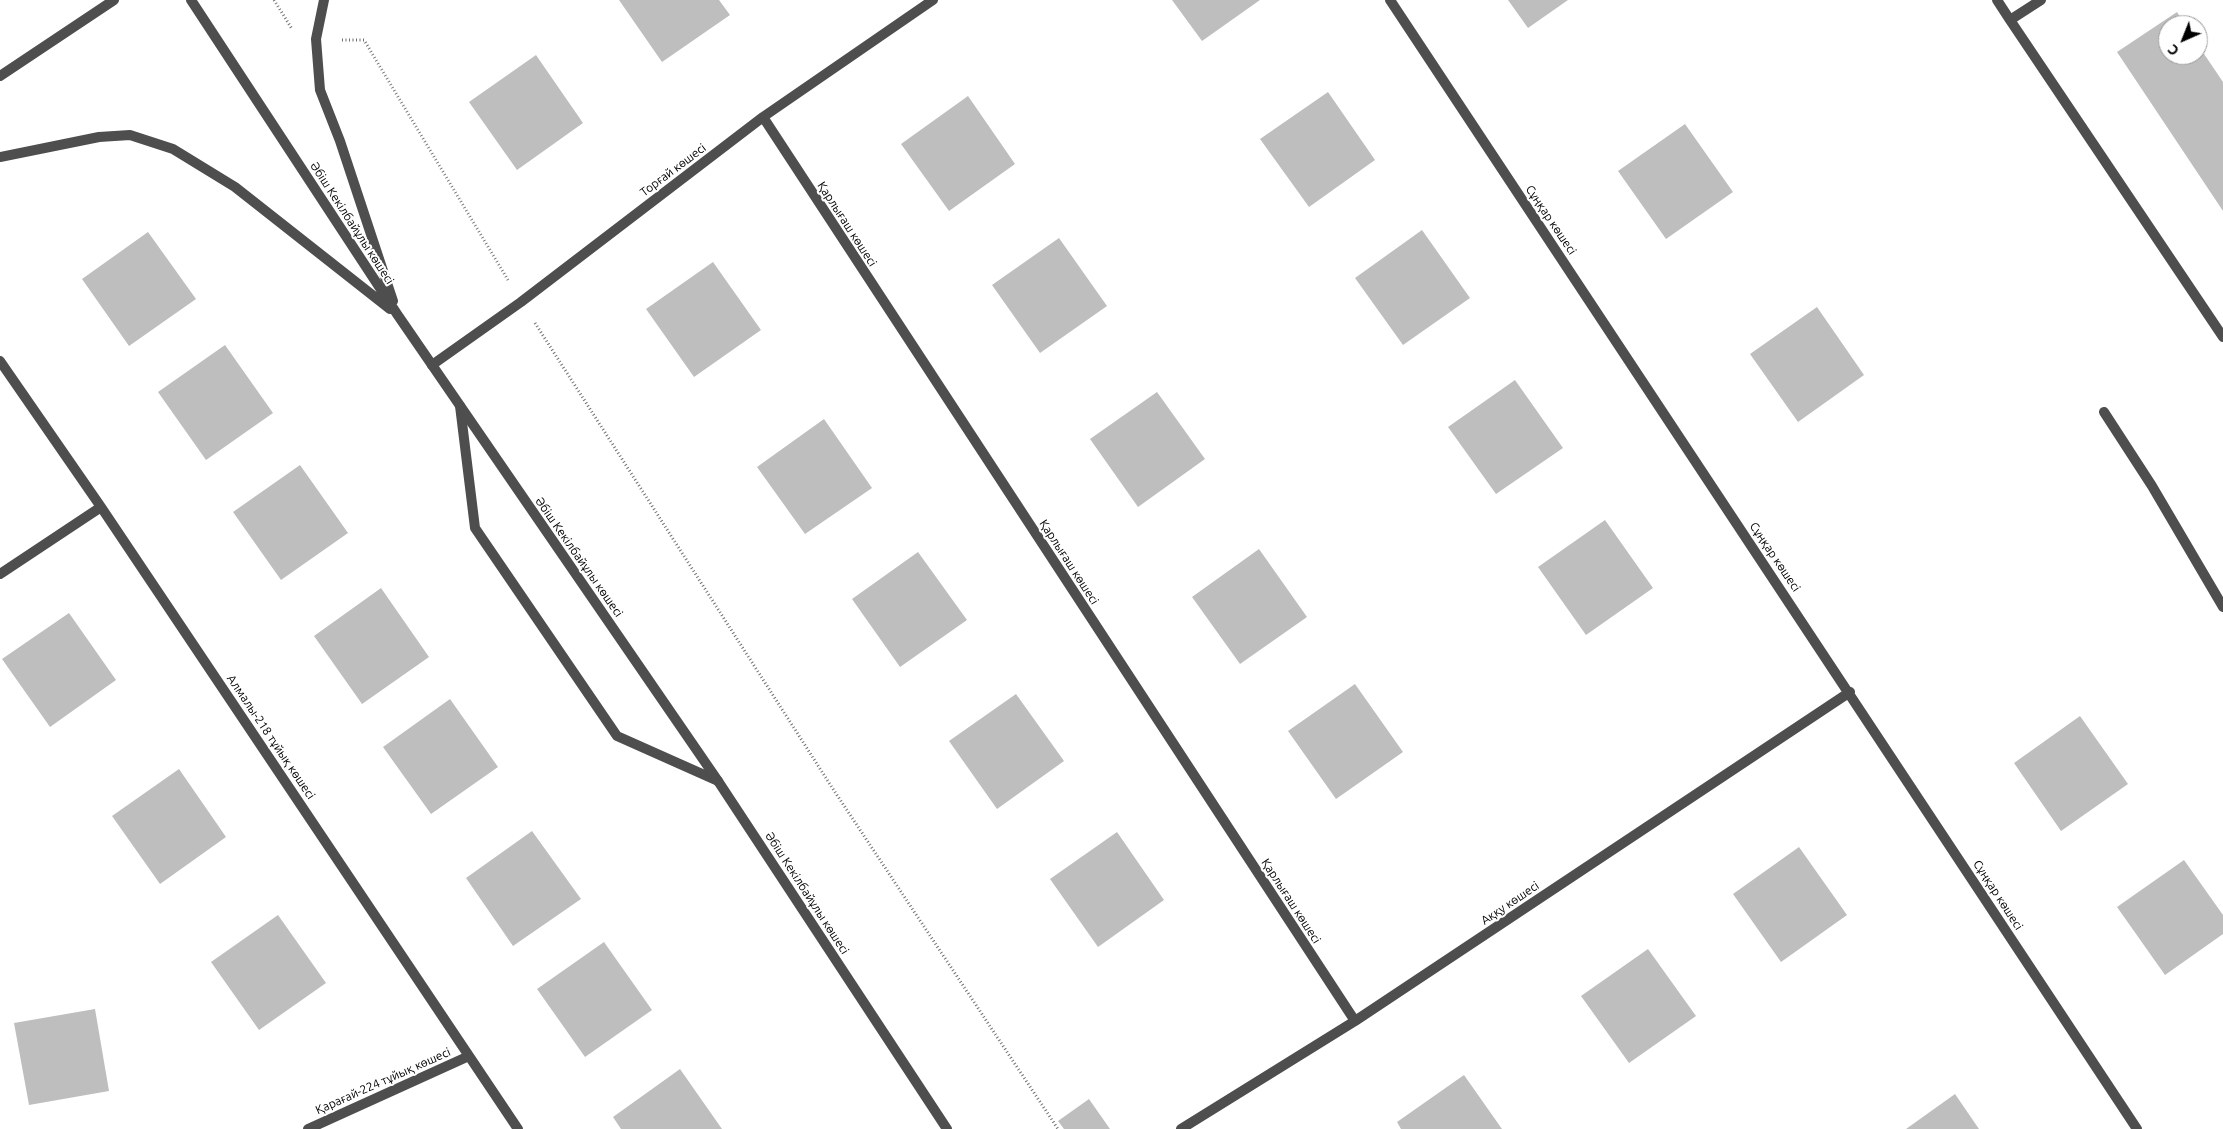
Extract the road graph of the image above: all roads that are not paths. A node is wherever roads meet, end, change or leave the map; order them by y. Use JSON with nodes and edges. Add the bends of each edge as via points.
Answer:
{"nodes":[{"id":1,"x":114,"y":0,"type":"edge"},
{"id":2,"x":191,"y":0,"type":"edge"},
{"id":3,"x":324,"y":0,"type":"edge"},
{"id":4,"x":933,"y":0,"type":"edge"},
{"id":5,"x":1390,"y":0,"type":"edge"},
{"id":6,"x":1997,"y":0,"type":"edge"},
{"id":7,"x":2041,"y":0,"type":"edge"},
{"id":8,"x":2010,"y":20,"type":"junction"},
{"id":9,"x":0,"y":76,"type":"edge"},
{"id":10,"x":763,"y":117,"type":"junction"},
{"id":11,"x":0,"y":157,"type":"edge"},
{"id":12,"x":397,"y":314,"type":"junction"},
{"id":13,"x":2223,"y":337,"type":"edge"},
{"id":14,"x":0,"y":361,"type":"edge"},
{"id":15,"x":432,"y":365,"type":"junction"},
{"id":16,"x":460,"y":406,"type":"junction"},
{"id":17,"x":2104,"y":412,"type":"dead end"},
{"id":18,"x":101,"y":507,"type":"junction"},
{"id":19,"x":0,"y":574,"type":"edge"},
{"id":20,"x":2223,"y":608,"type":"edge"},
{"id":21,"x":1850,"y":692,"type":"junction"},
{"id":22,"x":718,"y":781,"type":"junction"},
{"id":23,"x":1355,"y":1021,"type":"junction"},
{"id":24,"x":469,"y":1056,"type":"junction"},
{"id":25,"x":308,"y":1129,"type":"edge"},
{"id":26,"x":518,"y":1129,"type":"edge"},
{"id":27,"x":947,"y":1129,"type":"edge"},
{"id":28,"x":1181,"y":1129,"type":"edge"},
{"id":29,"x":2137,"y":1129,"type":"edge"}],
"edges":[{"from":1,"to":9,"type":"street"},
{"from":2,"to":12,"type":"street","name":"Әбіш Кекілбайұлы көшесі"},
{"from":3,"to":12,"type":"street","via":[[316,39],[320,90]]},
{"from":4,"to":10,"type":"street","name":"Торғай көшесі"},
{"from":5,"to":21,"type":"street","name":"Сұңқар көшесі"},
{"from":6,"to":8,"type":"street"},
{"from":7,"to":8,"type":"street"},
{"from":8,"to":13,"type":"street"},
{"from":10,"to":15,"type":"street","name":"Торғай көшесі","via":[[521,302]]},
{"from":10,"to":23,"type":"street","name":"Қарлығаш көшесі"},
{"from":11,"to":12,"type":"street","via":[[99,137],[130,135],[173,149],[235,187]]},
{"from":12,"to":15,"type":"street","name":"Әбіш Кекілбайұлы көшесі"},
{"from":14,"to":18,"type":"street","name":"Алмалы-218 тұйық көшесі"},
{"from":15,"to":16,"type":"street","name":"Әбіш Кекілбайұлы көшесі"},
{"from":16,"to":22,"type":"street","name":"Әбіш Кекілбайұлы көшесі"},
{"from":16,"to":22,"type":"street","via":[[475,528],[616,736]]},
{"from":17,"to":20,"type":"street","via":[[2152,486]]},
{"from":18,"to":19,"type":"street"},
{"from":18,"to":24,"type":"street","name":"Алмалы-218 тұйық көшесі"},
{"from":21,"to":23,"type":"street","name":"Аққу көшесі"},
{"from":21,"to":29,"type":"street","name":"Сұңқар көшесі"},
{"from":22,"to":27,"type":"street","name":"Әбіш Кекілбайұлы көшесі"},
{"from":23,"to":28,"type":"street","name":"Аққу көшесі"},
{"from":24,"to":25,"type":"street","name":"Қарағай-224 тұйық көшесі"},
{"from":24,"to":26,"type":"street","name":"Алмалы-218 тұйық көшесі"}]}
